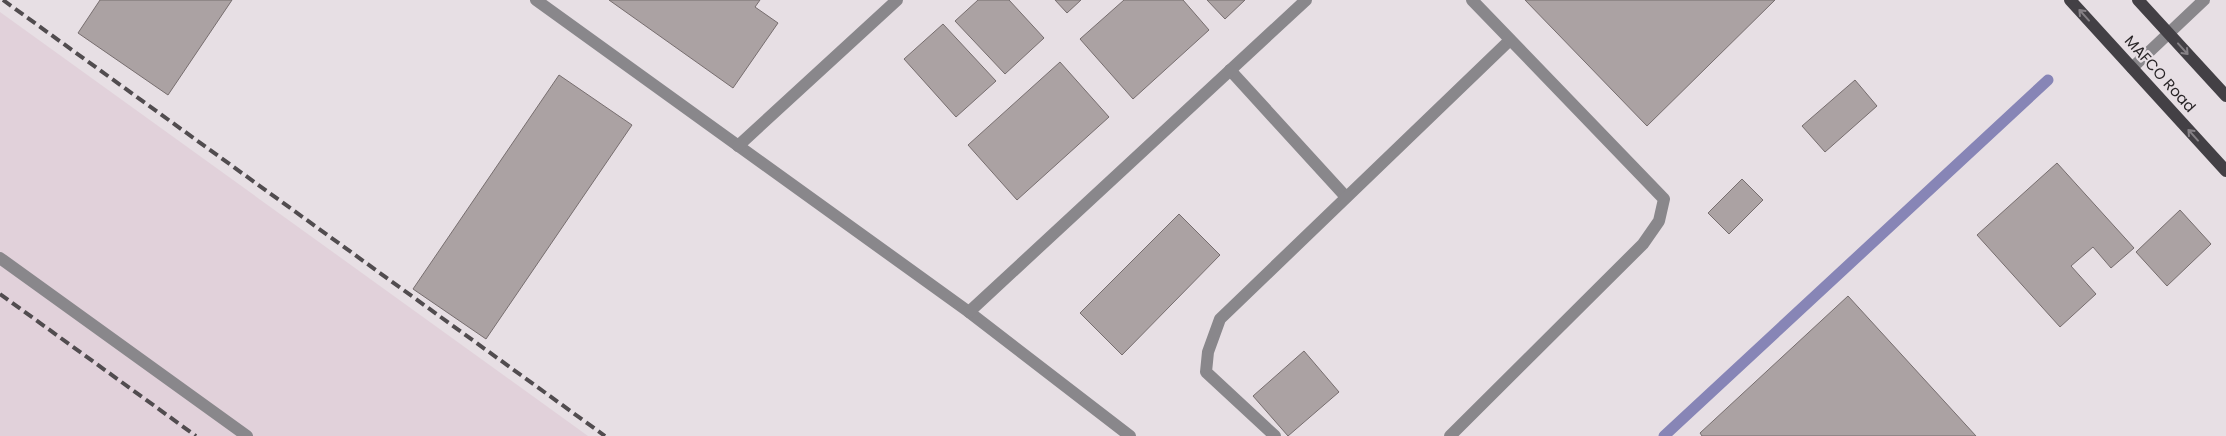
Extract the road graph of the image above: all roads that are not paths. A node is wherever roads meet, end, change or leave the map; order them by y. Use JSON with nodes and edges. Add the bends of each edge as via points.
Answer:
{"nodes":[{"id":1,"x":536,"y":0,"type":"edge"},
{"id":2,"x":897,"y":0,"type":"edge"},
{"id":3,"x":1306,"y":0,"type":"edge"},
{"id":4,"x":1472,"y":0,"type":"edge"},
{"id":5,"x":2070,"y":0,"type":"edge"},
{"id":6,"x":2138,"y":0,"type":"edge"},
{"id":7,"x":2204,"y":0,"type":"edge"},
{"id":8,"x":2168,"y":33,"type":"junction"},
{"id":9,"x":1510,"y":40,"type":"junction"},
{"id":10,"x":2132,"y":68,"type":"junction"},
{"id":11,"x":1230,"y":70,"type":"junction"},
{"id":12,"x":2226,"y":96,"type":"edge"},
{"id":13,"x":738,"y":146,"type":"junction"},
{"id":14,"x":2226,"y":171,"type":"edge"},
{"id":15,"x":1346,"y":197,"type":"junction"},
{"id":16,"x":0,"y":258,"type":"edge"},
{"id":17,"x":969,"y":312,"type":"junction"},
{"id":18,"x":247,"y":436,"type":"edge"},
{"id":19,"x":1130,"y":436,"type":"edge"},
{"id":20,"x":1275,"y":436,"type":"edge"},
{"id":21,"x":1450,"y":436,"type":"edge"}],
"edges":[{"from":1,"to":13,"type":"street"},
{"from":2,"to":13,"type":"street"},
{"from":3,"to":11,"type":"street"},
{"from":4,"to":9,"type":"street"},
{"from":10,"to":5,"type":"main road","name":"MAFCO Road","one_way":true},
{"from":6,"to":8,"type":"main road"},
{"from":7,"to":8,"type":"street"},
{"from":8,"to":10,"type":"street"},
{"from":8,"to":12,"type":"main road","one_way":true},
{"from":9,"to":15,"type":"street"},
{"from":9,"to":21,"type":"street","via":[[1664,198],[1659,221],[1643,244]]},
{"from":14,"to":10,"type":"main road","name":"MAFCO Road","one_way":true},
{"from":11,"to":15,"type":"street"},
{"from":11,"to":17,"type":"street"},
{"from":13,"to":17,"type":"street"},
{"from":15,"to":20,"type":"street","via":[[1220,319],[1208,352],[1206,372]]},
{"from":16,"to":18,"type":"street"},
{"from":17,"to":19,"type":"street"}]}
